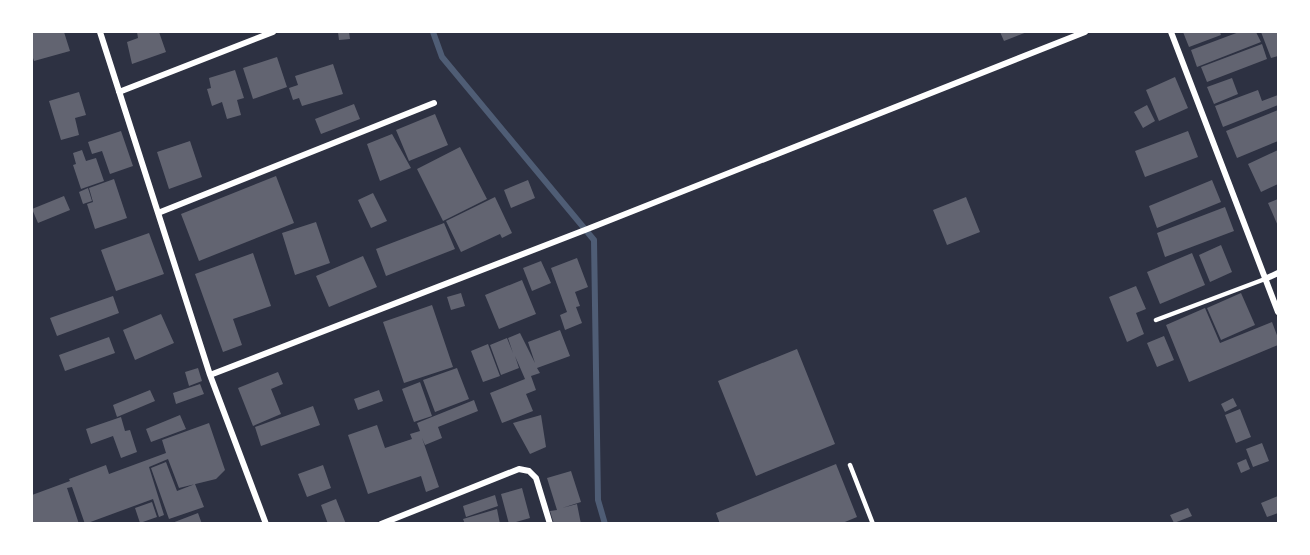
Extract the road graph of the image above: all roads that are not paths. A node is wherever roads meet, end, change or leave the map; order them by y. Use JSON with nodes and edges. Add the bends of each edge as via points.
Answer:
{"nodes":[{"id":1,"x":100,"y":32,"type":"edge"},
{"id":2,"x":273,"y":32,"type":"edge"},
{"id":3,"x":1085,"y":32,"type":"edge"},
{"id":4,"x":1171,"y":32,"type":"edge"},
{"id":5,"x":119,"y":92,"type":"junction"},
{"id":6,"x":434,"y":103,"type":"dead end"},
{"id":7,"x":158,"y":213,"type":"junction"},
{"id":8,"x":1278,"y":273,"type":"edge"},
{"id":9,"x":1265,"y":279,"type":"junction"},
{"id":10,"x":1278,"y":312,"type":"edge"},
{"id":11,"x":1156,"y":320,"type":"dead end"},
{"id":12,"x":210,"y":375,"type":"junction"},
{"id":13,"x":850,"y":465,"type":"dead end"},
{"id":14,"x":266,"y":524,"type":"edge"},
{"id":15,"x":381,"y":524,"type":"edge"},
{"id":16,"x":550,"y":524,"type":"edge"},
{"id":17,"x":873,"y":524,"type":"edge"}],
"edges":[{"from":1,"to":5,"type":"street"},
{"from":2,"to":5,"type":"street"},
{"from":3,"to":12,"type":"street"},
{"from":4,"to":9,"type":"street"},
{"from":5,"to":7,"type":"street"},
{"from":6,"to":7,"type":"street"},
{"from":7,"to":12,"type":"street"},
{"from":8,"to":9,"type":"street"},
{"from":9,"to":10,"type":"street"},
{"from":9,"to":11,"type":"lane"},
{"from":12,"to":14,"type":"street"},
{"from":13,"to":17,"type":"lane"},
{"from":15,"to":16,"type":"street","via":[[519,470],[529,471],[536,478]]}]}
